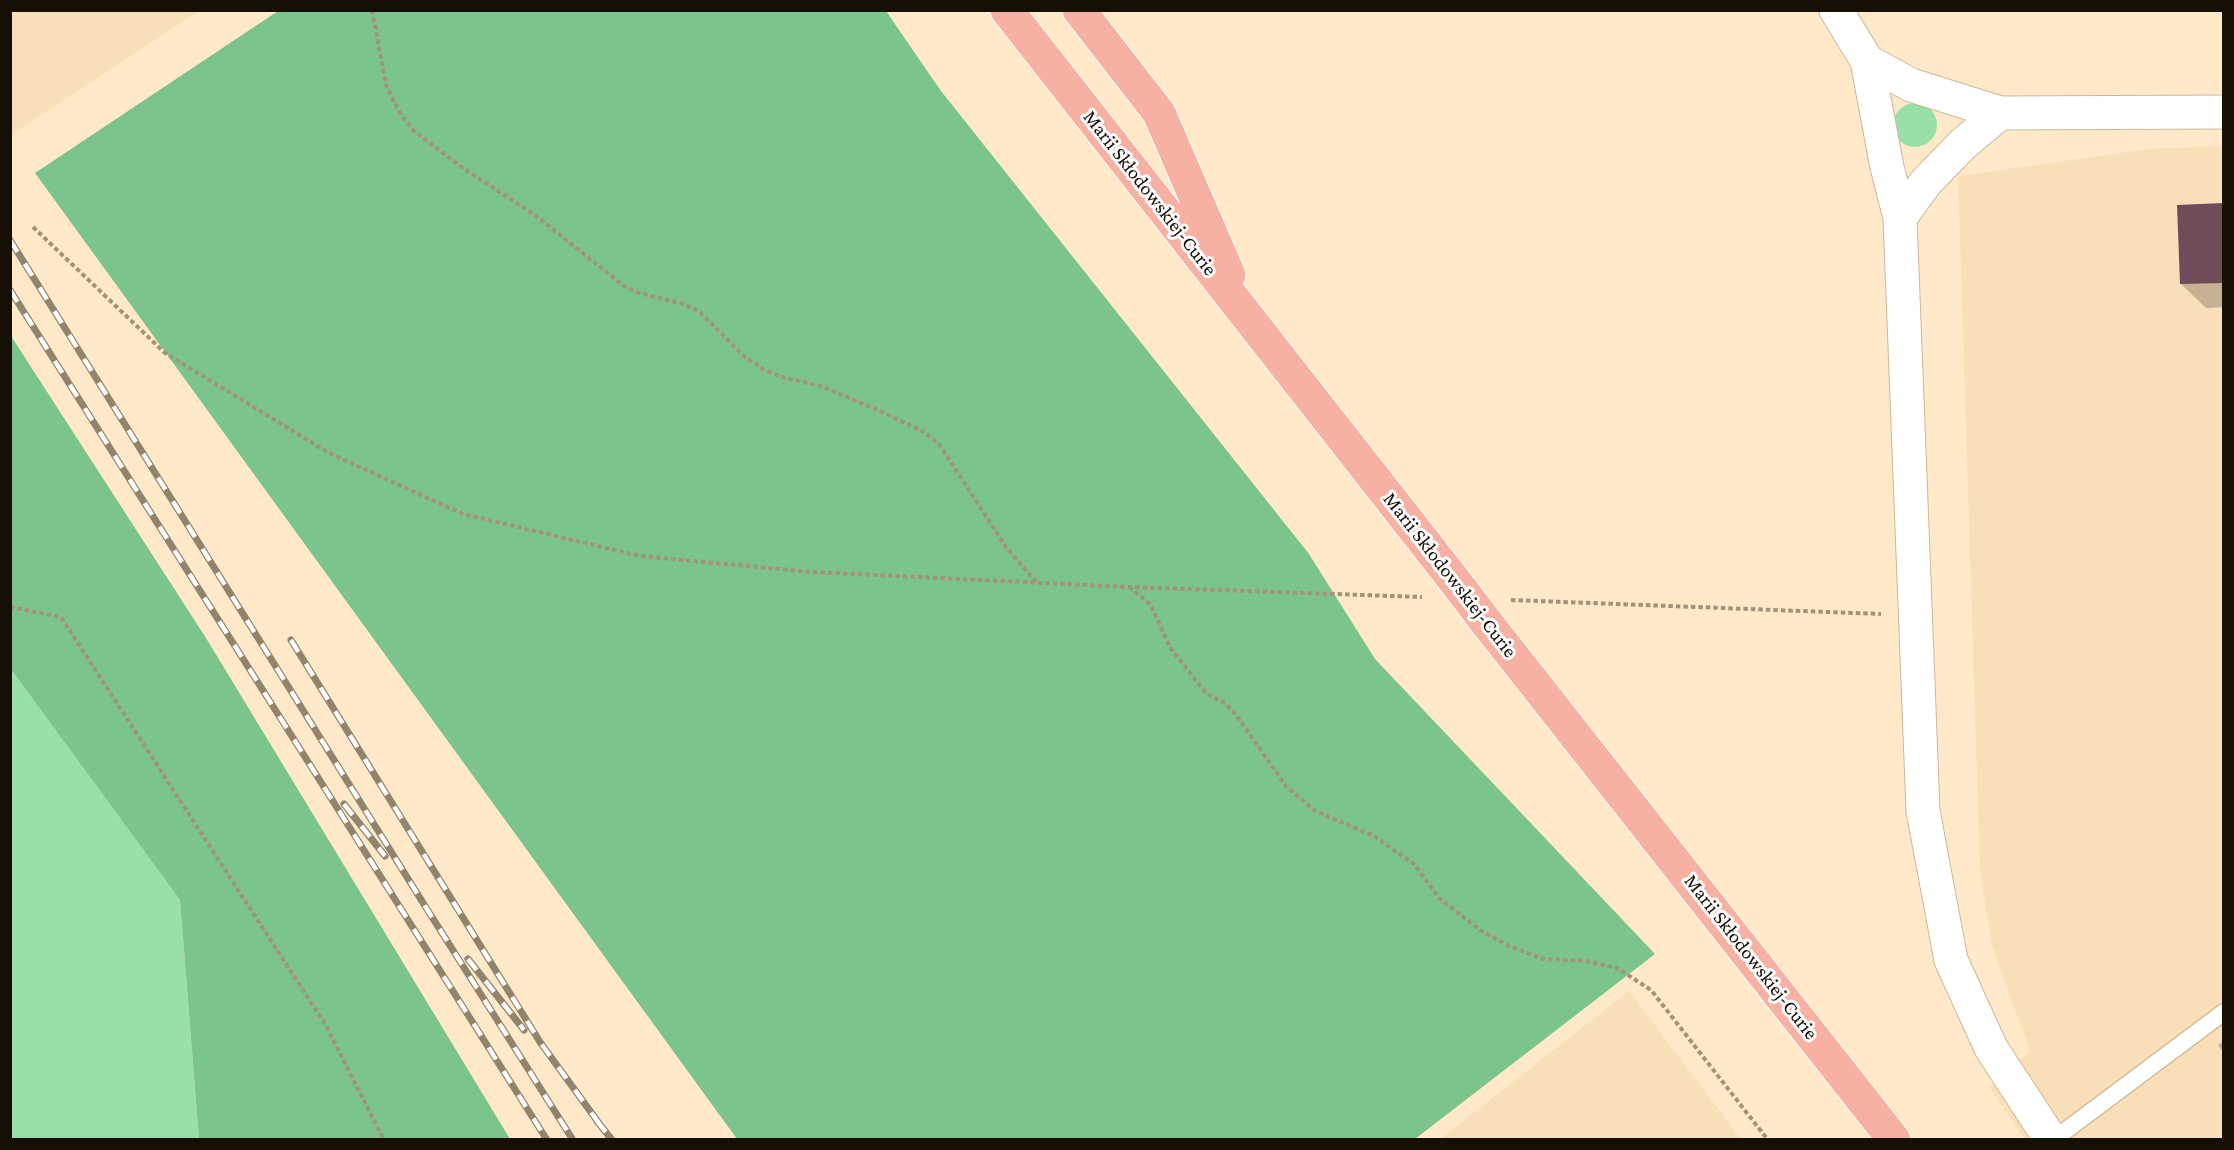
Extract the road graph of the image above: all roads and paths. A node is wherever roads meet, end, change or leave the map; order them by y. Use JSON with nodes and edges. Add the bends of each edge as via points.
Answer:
{"nodes":[{"id":1,"x":372,"y":10,"type":"edge"},
{"id":2,"x":1007,"y":10,"type":"edge"},
{"id":3,"x":1078,"y":10,"type":"edge"},
{"id":4,"x":1836,"y":10,"type":"edge"},
{"id":5,"x":1867,"y":61,"type":"junction"},
{"id":6,"x":2000,"y":112,"type":"junction"},
{"id":7,"x":2223,"y":112,"type":"edge"},
{"id":8,"x":1900,"y":218,"type":"junction"},
{"id":9,"x":33,"y":227,"type":"dead end"},
{"id":10,"x":1246,"y":316,"type":"junction"},
{"id":11,"x":1037,"y":582,"type":"junction"},
{"id":12,"x":1129,"y":587,"type":"junction"},
{"id":13,"x":1441,"y":589,"type":"junction"},
{"id":14,"x":10,"y":607,"type":"edge"},
{"id":15,"x":1492,"y":611,"type":"junction"},
{"id":16,"x":1916,"y":615,"type":"junction"},
{"id":17,"x":2223,"y":1012,"type":"edge"},
{"id":18,"x":384,"y":1140,"type":"edge"},
{"id":19,"x":1768,"y":1140,"type":"edge"},
{"id":20,"x":1894,"y":1140,"type":"edge"},
{"id":21,"x":2052,"y":1140,"type":"edge"}],
"edges":[{"from":1,"to":11,"type":"path","via":[[386,85],[401,116],[414,131],[535,215],[624,286],[699,311],[744,356],[763,369],[821,386],[924,432],[939,444],[1006,547]]},
{"from":2,"to":10,"type":"main road","name":"Marii Skłodowskiej-Curie"},
{"from":3,"to":10,"type":"main road","via":[[1159,113]]},
{"from":4,"to":5,"type":"street"},
{"from":5,"to":6,"type":"street","via":[[1911,85]]},
{"from":5,"to":8,"type":"street"},
{"from":6,"to":7,"type":"street"},
{"from":6,"to":8,"type":"street","via":[[1926,182]]},
{"from":8,"to":16,"type":"street"},
{"from":9,"to":11,"type":"path","via":[[165,353],[329,453],[463,514],[640,556],[812,572]]},
{"from":10,"to":13,"type":"main road","name":"Marii Skłodowskiej-Curie"},
{"from":11,"to":12,"type":"path"},
{"from":12,"to":13,"type":"path"},
{"from":12,"to":19,"type":"path","via":[[1150,604],[1171,649],[1206,693],[1226,704],[1286,786],[1315,812],[1374,836],[1414,864],[1439,898],[1480,930],[1507,945],[1544,959],[1586,961],[1617,968],[1650,990]]},
{"from":13,"to":15,"type":"main road","name":"Marii Skłodowskiej-Curie","bridge":true},
{"from":14,"to":18,"type":"path","via":[[61,617],[325,1024]]},
{"from":15,"to":16,"type":"path"},
{"from":15,"to":20,"type":"main road","name":"Marii Skłodowskiej-Curie"},
{"from":16,"to":21,"type":"street","via":[[1923,811],[1951,960],[1991,1048]]},
{"from":17,"to":21,"type":"lane"}]}
